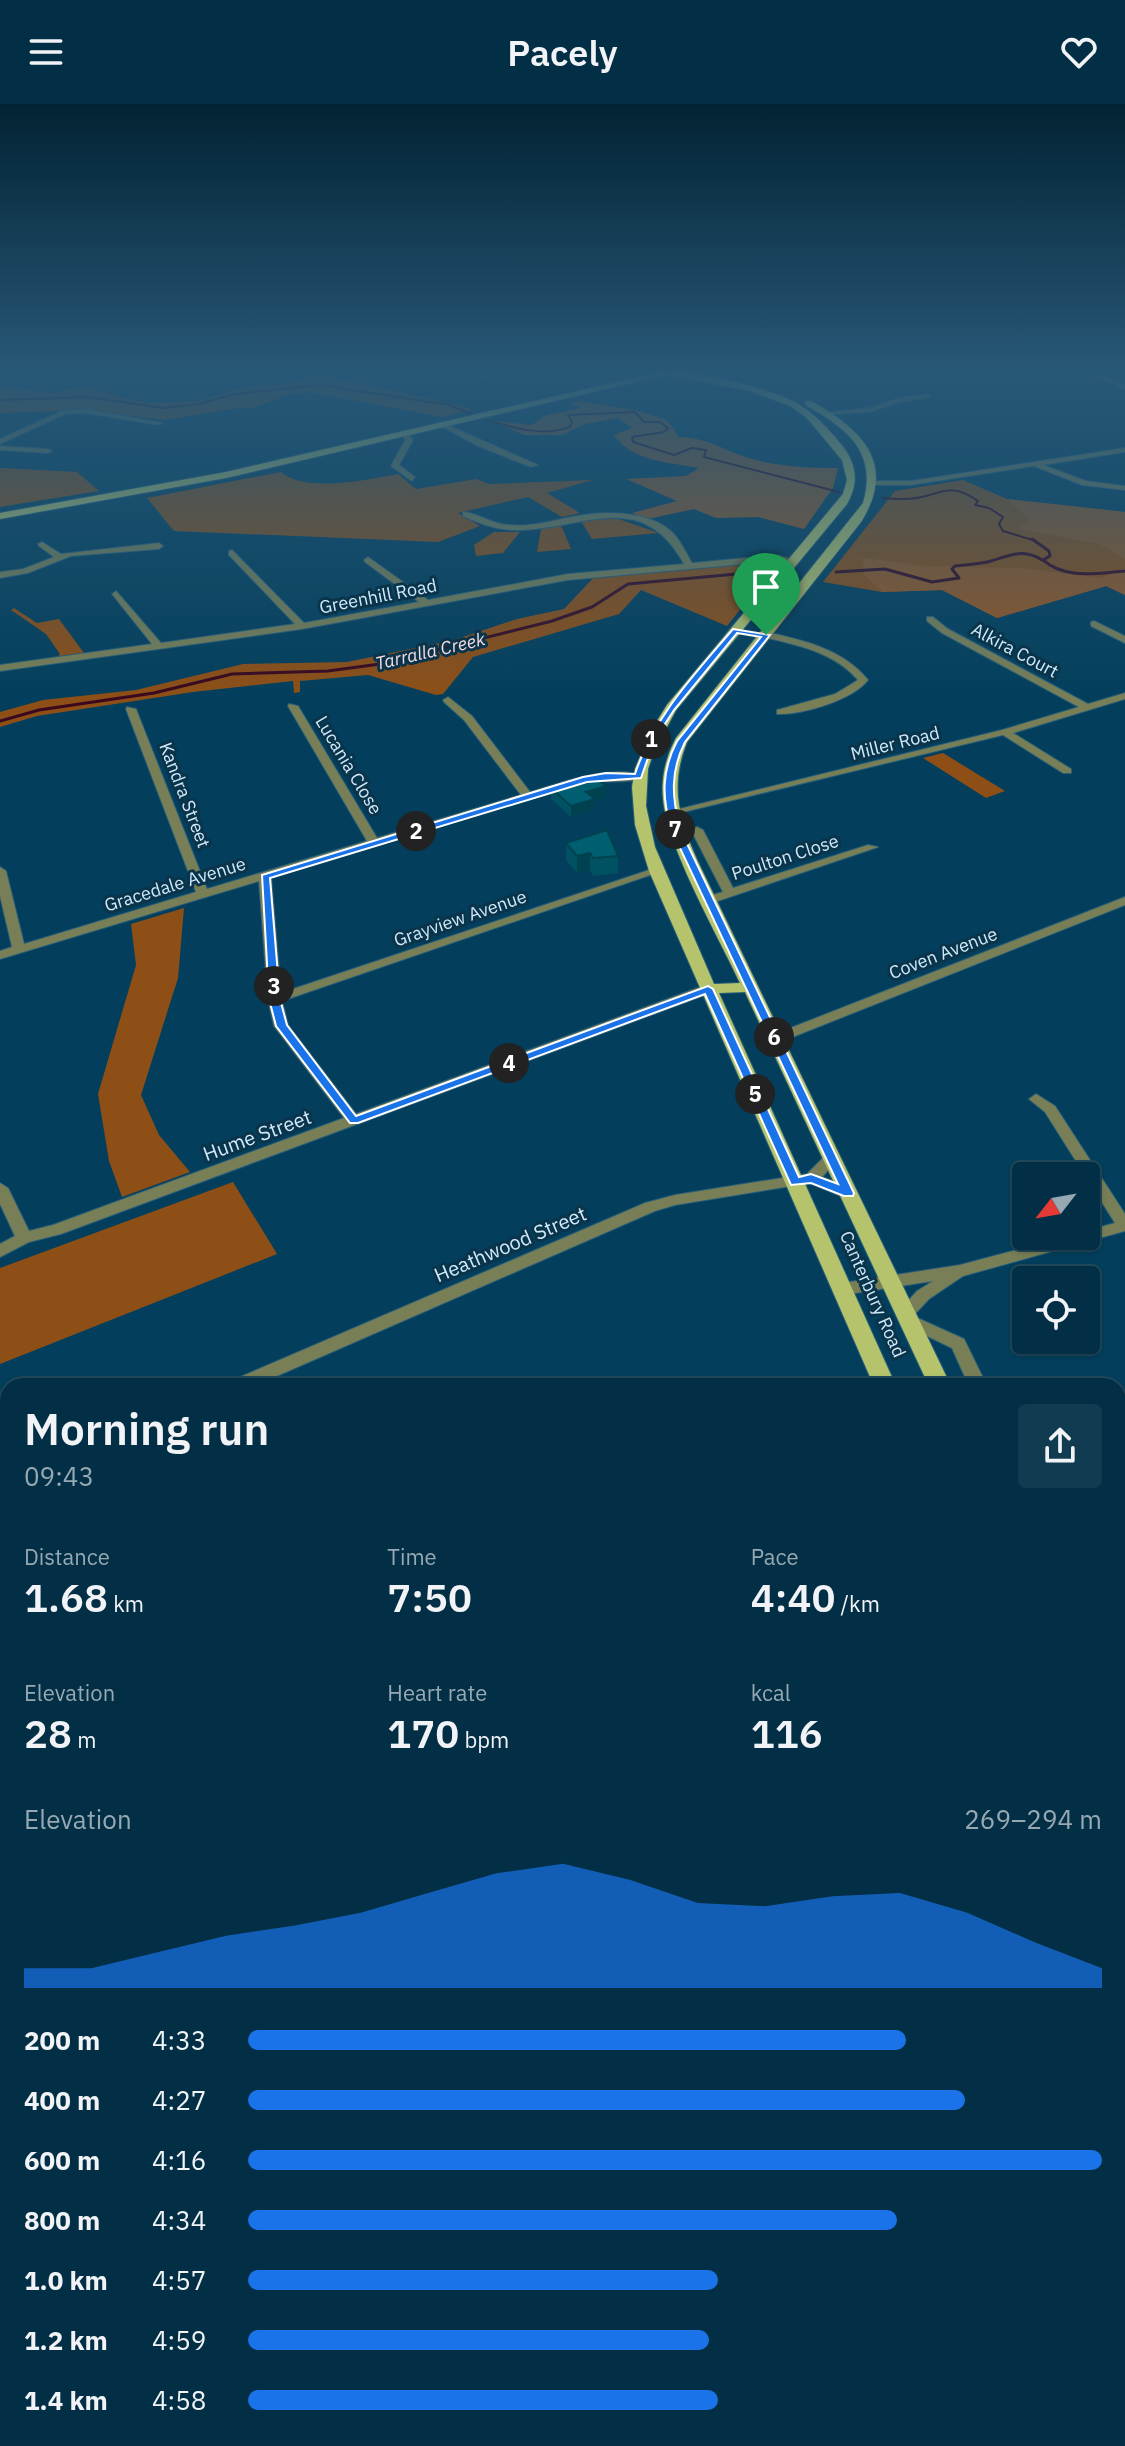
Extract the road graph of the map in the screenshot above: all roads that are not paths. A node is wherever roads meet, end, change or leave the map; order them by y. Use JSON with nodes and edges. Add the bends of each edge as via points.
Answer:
{"nodes":[{"id":1,"x":209,"y":478,"type":"edge"},
{"id":2,"x":853,"y":478,"type":"edge"},
{"id":3,"x":874,"y":478,"type":"edge"},
{"id":4,"x":942,"y":478,"type":"edge"},
{"id":5,"x":1070,"y":478,"type":"edge"},
{"id":6,"x":875,"y":483,"type":"junction"},
{"id":7,"x":1125,"y":488,"type":"edge"},
{"id":8,"x":466,"y":514,"type":"dead end"},
{"id":9,"x":0,"y":516,"type":"edge"},
{"id":10,"x":42,"y":544,"type":"dead end"},
{"id":11,"x":159,"y":547,"type":"dead end"},
{"id":12,"x":232,"y":553,"type":"dead end"},
{"id":13,"x":59,"y":557,"type":"junction"},
{"id":14,"x":380,"y":557,"type":"dead end"},
{"id":15,"x":795,"y":561,"type":"junction"},
{"id":16,"x":822,"y":565,"type":"junction"},
{"id":17,"x":690,"y":567,"type":"junction"},
{"id":18,"x":0,"y":575,"type":"edge"},
{"id":19,"x":116,"y":594,"type":"dead end"},
{"id":20,"x":426,"y":603,"type":"junction"},
{"id":21,"x":930,"y":619,"type":"dead end"},
{"id":22,"x":1094,"y":624,"type":"dead end"},
{"id":23,"x":302,"y":626,"type":"junction"},
{"id":24,"x":735,"y":631,"type":"junction"},
{"id":25,"x":766,"y":635,"type":"junction"},
{"id":26,"x":1125,"y":640,"type":"edge"},
{"id":27,"x":158,"y":645,"type":"junction"},
{"id":28,"x":0,"y":668,"type":"edge"},
{"id":29,"x":1125,"y":696,"type":"edge"},
{"id":30,"x":448,"y":700,"type":"dead end"},
{"id":31,"x":293,"y":706,"type":"dead end"},
{"id":32,"x":1087,"y":707,"type":"junction"},
{"id":33,"x":131,"y":709,"type":"dead end"},
{"id":34,"x":781,"y":712,"type":"dead end"},
{"id":35,"x":1005,"y":732,"type":"junction"},
{"id":36,"x":1067,"y":771,"type":"dead end"},
{"id":37,"x":638,"y":777,"type":"junction"},
{"id":38,"x":528,"y":797,"type":"junction"},
{"id":39,"x":671,"y":814,"type":"junction"},
{"id":40,"x":697,"y":830,"type":"dead end"},
{"id":41,"x":374,"y":843,"type":"junction"},
{"id":42,"x":872,"y":847,"type":"dead end"},
{"id":43,"x":673,"y":867,"type":"junction"},
{"id":44,"x":0,"y":871,"type":"edge"},
{"id":45,"x":265,"y":877,"type":"junction"},
{"id":46,"x":203,"y":894,"type":"junction"},
{"id":47,"x":730,"y":894,"type":"junction"},
{"id":48,"x":709,"y":900,"type":"junction"},
{"id":49,"x":1119,"y":904,"type":"edge"},
{"id":50,"x":1125,"y":920,"type":"edge"},
{"id":51,"x":19,"y":950,"type":"junction"},
{"id":52,"x":0,"y":955,"type":"edge"},
{"id":53,"x":750,"y":987,"type":"junction"},
{"id":54,"x":708,"y":989,"type":"junction"},
{"id":55,"x":275,"y":999,"type":"junction"},
{"id":56,"x":775,"y":1039,"type":"junction"},
{"id":57,"x":1036,"y":1099,"type":"dead end"},
{"id":58,"x":354,"y":1121,"type":"junction"},
{"id":59,"x":832,"y":1158,"type":"junction"},
{"id":60,"x":803,"y":1180,"type":"junction"},
{"id":61,"x":0,"y":1188,"type":"edge"},
{"id":62,"x":848,"y":1193,"type":"junction"},
{"id":63,"x":1125,"y":1226,"type":"edge"},
{"id":64,"x":24,"y":1238,"type":"junction"},
{"id":65,"x":0,"y":1251,"type":"edge"},
{"id":66,"x":960,"y":1271,"type":"junction"},
{"id":67,"x":891,"y":1281,"type":"junction"},
{"id":68,"x":843,"y":1289,"type":"junction"},
{"id":69,"x":908,"y":1316,"type":"junction"},
{"id":70,"x":255,"y":1378,"type":"edge"},
{"id":71,"x":882,"y":1378,"type":"edge"},
{"id":72,"x":936,"y":1378,"type":"edge"},
{"id":73,"x":974,"y":1378,"type":"edge"}],
"edges":[{"from":1,"to":9,"type":"main road"},
{"from":2,"to":15,"type":"main road","name":"Canterbury Road","via":[[844,502]]},
{"from":3,"to":6,"type":"main road"},
{"from":4,"to":6,"type":"street"},
{"from":5,"to":7,"type":"street"},
{"from":6,"to":16,"type":"main road","name":"Canterbury Road","via":[[863,514]]},
{"from":8,"to":17,"type":"street","via":[[510,529],[619,514],[665,530]]},
{"from":10,"to":13,"type":"street"},
{"from":11,"to":13,"type":"street"},
{"from":12,"to":23,"type":"street"},
{"from":13,"to":18,"type":"street"},
{"from":14,"to":20,"type":"street","via":[[364,560]]},
{"from":15,"to":16,"type":"main road"},
{"from":15,"to":17,"type":"street","name":"Greenhill Road"},
{"from":15,"to":24,"type":"main road","name":"Canterbury Road"},
{"from":16,"to":25,"type":"main road","name":"Canterbury Road"},
{"from":17,"to":20,"type":"street","name":"Greenhill Road","via":[[568,577]]},
{"from":19,"to":27,"type":"street"},
{"from":20,"to":23,"type":"street","name":"Greenhill Road"},
{"from":21,"to":32,"type":"street","name":"Alkira Court"},
{"from":22,"to":26,"type":"street"},
{"from":23,"to":27,"type":"street","name":"Greenhill Road"},
{"from":24,"to":25,"type":"main road"},
{"from":24,"to":37,"type":"main road","name":"Canterbury Road","via":[[671,708],[650,741]]},
{"from":25,"to":34,"type":"street","via":[[806,643],[863,680],[849,692]]},
{"from":25,"to":39,"type":"main road","name":"Canterbury Road","via":[[681,741],[667,781]]},
{"from":27,"to":28,"type":"street","name":"Greenhill Road"},
{"from":29,"to":32,"type":"street","name":"Miller Road"},
{"from":30,"to":38,"type":"street"},
{"from":31,"to":41,"type":"street","name":"Lucania Close"},
{"from":32,"to":35,"type":"street","name":"Miller Road"},
{"from":33,"to":46,"type":"street","name":"Kandra Street"},
{"from":35,"to":36,"type":"street"},
{"from":35,"to":39,"type":"street","name":"Miller Road"},
{"from":37,"to":38,"type":"street","name":"Gracedale Avenue","via":[[596,777]]},
{"from":37,"to":43,"type":"main road","name":"Canterbury Road","via":[[640,821]]},
{"from":38,"to":41,"type":"street","name":"Gracedale Avenue"},
{"from":39,"to":43,"type":"main road","name":"Canterbury Road"},
{"from":40,"to":47,"type":"street"},
{"from":41,"to":45,"type":"street","name":"Gracedale Avenue"},
{"from":42,"to":47,"type":"street","name":"Poulton Close"},
{"from":43,"to":48,"type":"main road","name":"Canterbury Road"},
{"from":43,"to":54,"type":"main road","name":"Canterbury Road"},
{"from":43,"to":55,"type":"street","name":"Grayview Avenue"},
{"from":44,"to":51,"type":"street"},
{"from":45,"to":46,"type":"street","name":"Gracedale Avenue"},
{"from":45,"to":55,"type":"street"},
{"from":46,"to":51,"type":"street","name":"Gracedale Avenue"},
{"from":47,"to":48,"type":"street","name":"Poulton Close"},
{"from":48,"to":53,"type":"main road","name":"Canterbury Road"},
{"from":49,"to":50,"type":"street"},
{"from":49,"to":56,"type":"street","name":"Coven Avenue"},
{"from":51,"to":52,"type":"street","name":"Gracedale Avenue"},
{"from":53,"to":54,"type":"main road"},
{"from":53,"to":56,"type":"main road","name":"Canterbury Road"},
{"from":54,"to":58,"type":"street","name":"Hume Street"},
{"from":54,"to":60,"type":"main road","name":"Canterbury Road"},
{"from":55,"to":58,"type":"street","via":[[281,1026]]},
{"from":56,"to":59,"type":"main road","name":"Canterbury Road"},
{"from":57,"to":63,"type":"street","via":[[1050,1109]]},
{"from":58,"to":64,"type":"street","name":"Hume Street"},
{"from":59,"to":60,"type":"street"},
{"from":59,"to":62,"type":"main road","name":"Canterbury Road"},
{"from":60,"to":62,"type":"street"},
{"from":60,"to":68,"type":"main road","name":"Canterbury Road"},
{"from":60,"to":70,"type":"street","name":"Heathwood Street","via":[[650,1207]]},
{"from":61,"to":64,"type":"street"},
{"from":62,"to":67,"type":"main road","name":"Canterbury Road"},
{"from":63,"to":66,"type":"street"},
{"from":64,"to":65,"type":"street","name":"Hume Street"},
{"from":66,"to":67,"type":"street"},
{"from":66,"to":69,"type":"street","via":[[923,1295]]},
{"from":67,"to":68,"type":"street"},
{"from":67,"to":69,"type":"main road","name":"Canterbury Road"},
{"from":68,"to":71,"type":"main road","name":"Canterbury Road"},
{"from":69,"to":72,"type":"main road","name":"Canterbury Road"},
{"from":69,"to":73,"type":"street","via":[[958,1344]]}]}
